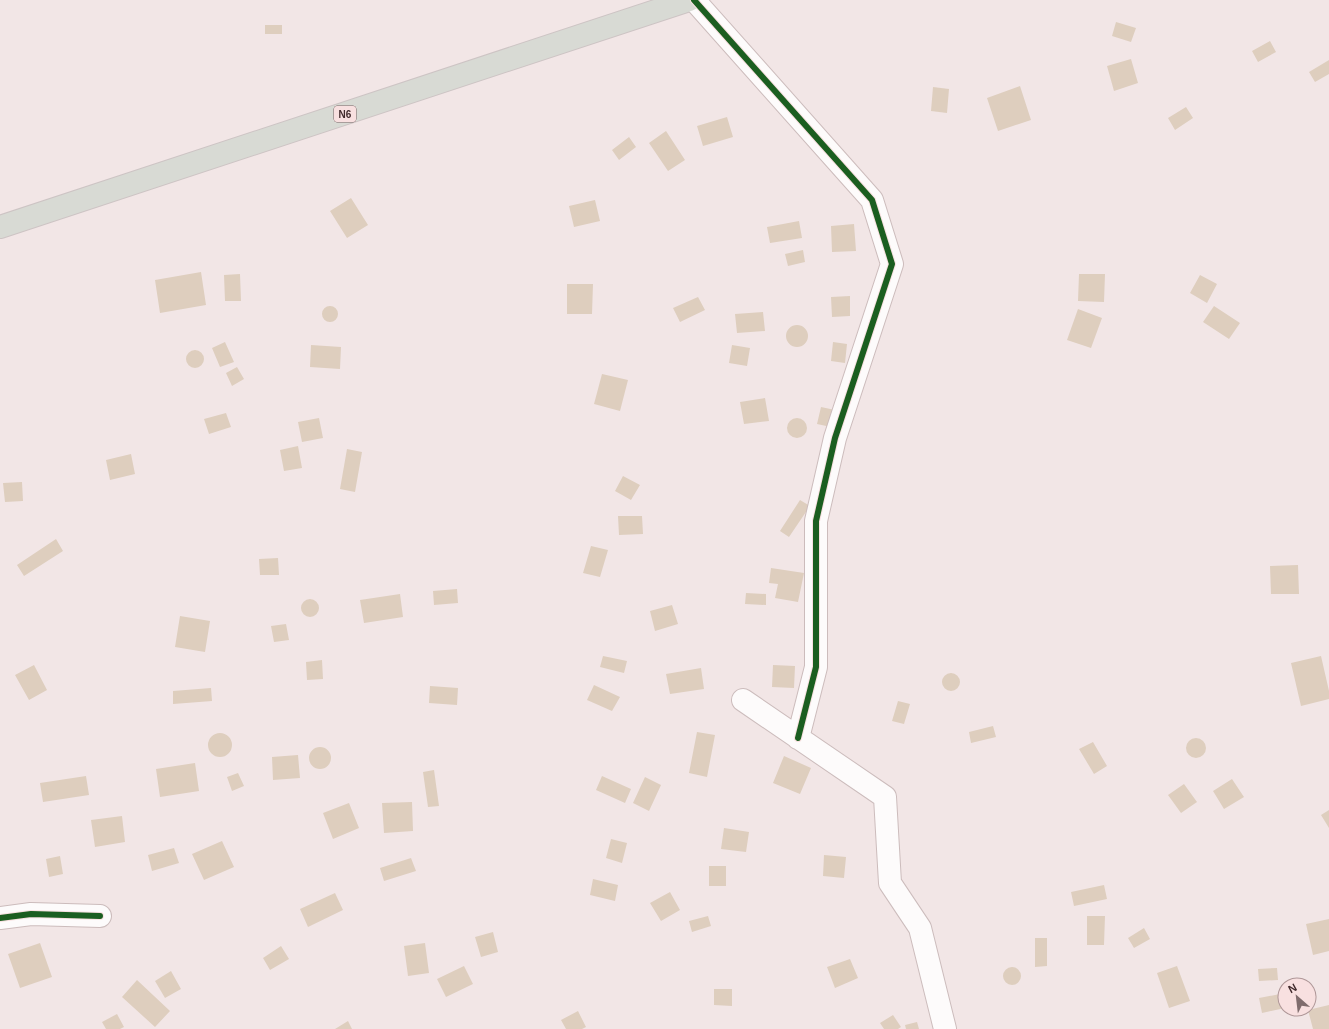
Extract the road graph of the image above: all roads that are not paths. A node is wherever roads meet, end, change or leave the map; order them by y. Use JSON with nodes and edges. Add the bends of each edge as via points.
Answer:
{"nodes":[{"id":1,"x":689,"y":0,"type":"edge"},
{"id":2,"x":694,"y":0,"type":"edge"},
{"id":3,"x":0,"y":227,"type":"edge"},
{"id":4,"x":743,"y":700,"type":"dead end"},
{"id":5,"x":798,"y":738,"type":"junction"},
{"id":6,"x":100,"y":916,"type":"dead end"},
{"id":7,"x":0,"y":918,"type":"edge"},
{"id":8,"x":945,"y":1029,"type":"edge"}],
"edges":[{"from":1,"to":3,"type":"highway","number":"N6"},
{"from":2,"to":5,"type":"street","via":[[872,200],[892,264],[835,438],[816,521],[816,667]]},
{"from":4,"to":5,"type":"street"},
{"from":5,"to":8,"type":"street","via":[[885,797],[890,883],[920,928]]},
{"from":6,"to":7,"type":"street","via":[[31,914]]}]}
